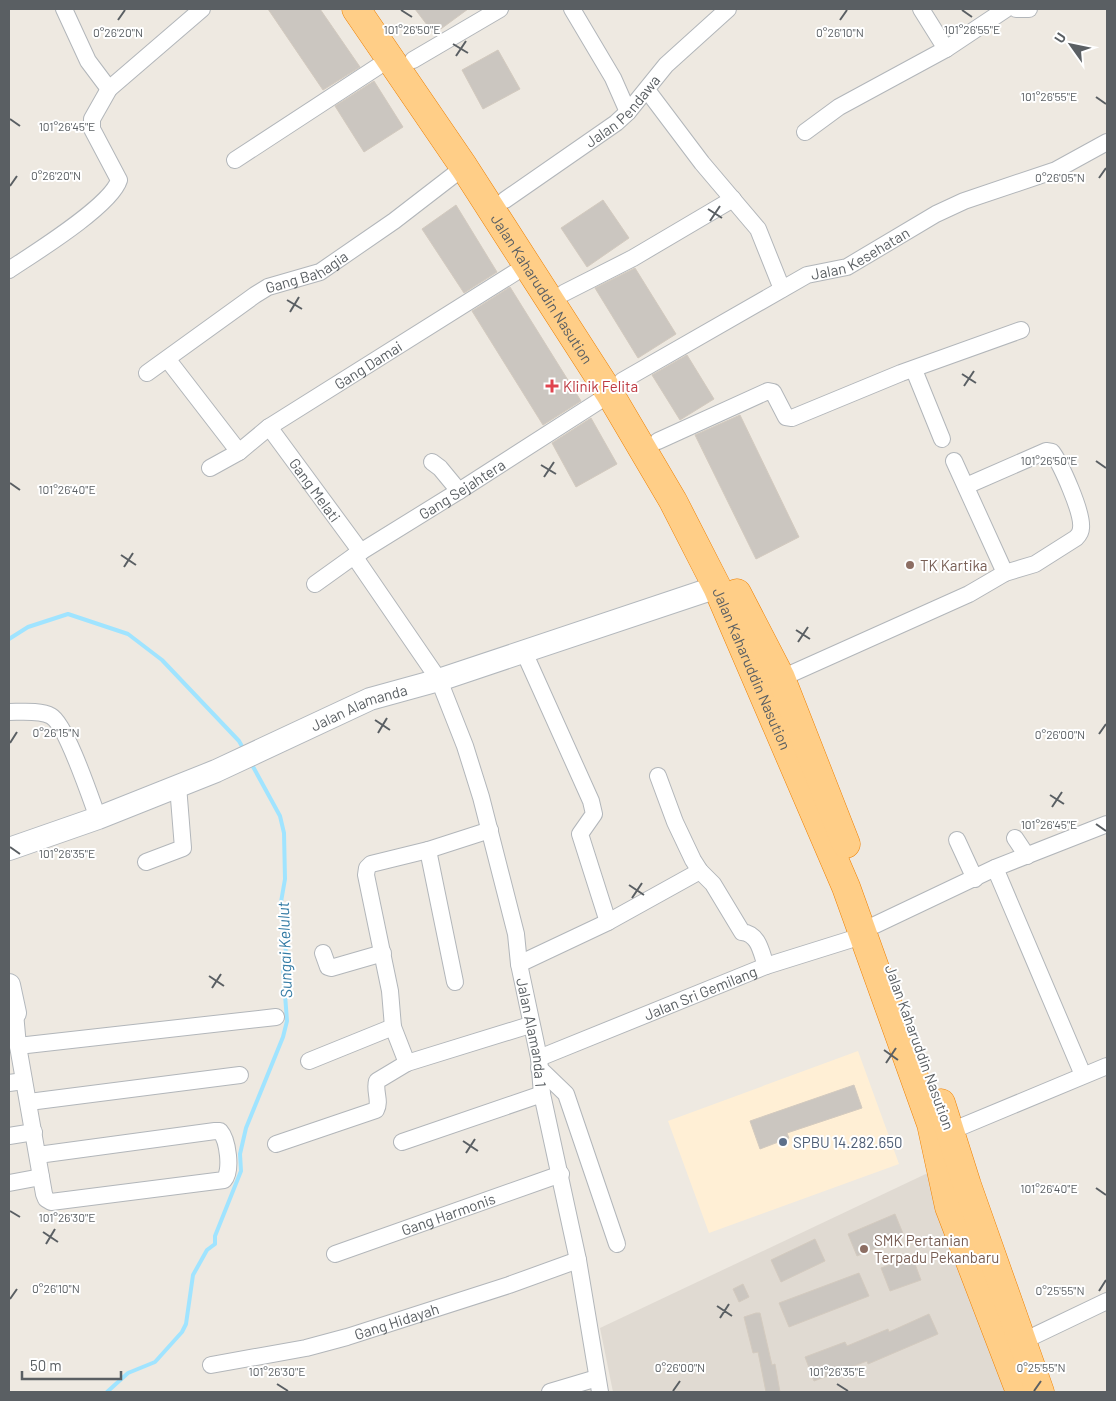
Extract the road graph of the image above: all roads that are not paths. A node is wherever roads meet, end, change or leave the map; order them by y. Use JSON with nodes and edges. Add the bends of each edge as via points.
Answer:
{"nodes":[{"id":1,"x":64,"y":9,"type":"edge"},
{"id":2,"x":202,"y":9,"type":"edge"},
{"id":3,"x":356,"y":9,"type":"edge"},
{"id":4,"x":379,"y":9,"type":"edge"},
{"id":5,"x":500,"y":9,"type":"edge"},
{"id":6,"x":572,"y":9,"type":"edge"},
{"id":7,"x":728,"y":9,"type":"edge"},
{"id":8,"x":921,"y":9,"type":"edge"},
{"id":9,"x":1006,"y":9,"type":"edge"},
{"id":10,"x":1016,"y":9,"type":"edge"},
{"id":11,"x":1029,"y":9,"type":"edge"},
{"id":12,"x":946,"y":49,"type":"junction"},
{"id":13,"x":402,"y":59,"type":"junction"},
{"id":14,"x":109,"y":89,"type":"junction"},
{"id":15,"x":648,"y":90,"type":"junction"},
{"id":16,"x":628,"y":112,"type":"junction"},
{"id":17,"x":806,"y":132,"type":"dead end"},
{"id":18,"x":1107,"y":142,"type":"edge"},
{"id":19,"x":235,"y":160,"type":"dead end"},
{"id":20,"x":464,"y":168,"type":"junction"},
{"id":21,"x":733,"y":199,"type":"junction"},
{"id":22,"x":506,"y":200,"type":"junction"},
{"id":23,"x":527,"y":265,"type":"junction"},
{"id":24,"x":9,"y":270,"type":"edge"},
{"id":25,"x":782,"y":289,"type":"junction"},
{"id":26,"x":564,"y":293,"type":"junction"},
{"id":27,"x":1021,"y":330,"type":"dead end"},
{"id":28,"x":168,"y":360,"type":"junction"},
{"id":29,"x":914,"y":370,"type":"junction"},
{"id":30,"x":147,"y":373,"type":"dead end"},
{"id":31,"x":616,"y":387,"type":"junction"},
{"id":32,"x":269,"y":427,"type":"junction"},
{"id":33,"x":942,"y":440,"type":"dead end"},
{"id":34,"x":658,"y":441,"type":"junction"},
{"id":35,"x":239,"y":452,"type":"junction"},
{"id":36,"x":954,"y":461,"type":"dead end"},
{"id":37,"x":432,"y":462,"type":"dead end"},
{"id":38,"x":210,"y":468,"type":"dead end"},
{"id":39,"x":966,"y":486,"type":"junction"},
{"id":40,"x":459,"y":491,"type":"junction"},
{"id":41,"x":357,"y":554,"type":"junction"},
{"id":42,"x":1005,"y":573,"type":"junction"},
{"id":43,"x":315,"y":584,"type":"dead end"},
{"id":44,"x":717,"y":587,"type":"junction"},
{"id":45,"x":524,"y":652,"type":"junction"},
{"id":46,"x":439,"y":680,"type":"junction"},
{"id":47,"x":770,"y":683,"type":"junction"},
{"id":48,"x":9,"y":712,"type":"edge"},
{"id":49,"x":658,"y":776,"type":"dead end"},
{"id":50,"x":178,"y":786,"type":"junction"},
{"id":51,"x":98,"y":818,"type":"junction"},
{"id":52,"x":1107,"y":824,"type":"edge"},
{"id":53,"x":490,"y":830,"type":"junction"},
{"id":54,"x":1015,"y":838,"type":"dead end"},
{"id":55,"x":957,"y":840,"type":"dead end"},
{"id":56,"x":9,"y":848,"type":"edge"},
{"id":57,"x":428,"y":850,"type":"junction"},
{"id":58,"x":1027,"y":856,"type":"junction"},
{"id":59,"x":146,"y":862,"type":"dead end"},
{"id":60,"x":995,"y":868,"type":"junction"},
{"id":61,"x":700,"y":871,"type":"junction"},
{"id":62,"x":975,"y":879,"type":"junction"},
{"id":63,"x":608,"y":922,"type":"junction"},
{"id":64,"x":870,"y":930,"type":"junction"},
{"id":65,"x":323,"y":952,"type":"dead end"},
{"id":66,"x":383,"y":953,"type":"junction"},
{"id":67,"x":519,"y":964,"type":"junction"},
{"id":68,"x":766,"y":966,"type":"junction"},
{"id":69,"x":455,"y":982,"type":"dead end"},
{"id":70,"x":9,"y":985,"type":"edge"},
{"id":71,"x":12,"y":1015,"type":"edge"},
{"id":72,"x":276,"y":1017,"type":"dead end"},
{"id":73,"x":530,"y":1025,"type":"junction"},
{"id":74,"x":393,"y":1027,"type":"junction"},
{"id":75,"x":18,"y":1046,"type":"junction"},
{"id":76,"x":308,"y":1061,"type":"dead end"},
{"id":77,"x":407,"y":1063,"type":"junction"},
{"id":78,"x":539,"y":1063,"type":"junction"},
{"id":79,"x":1107,"y":1066,"type":"edge"},
{"id":80,"x":240,"y":1074,"type":"dead end"},
{"id":81,"x":1084,"y":1075,"type":"junction"},
{"id":82,"x":17,"y":1082,"type":"edge"},
{"id":83,"x":542,"y":1094,"type":"junction"},
{"id":84,"x":28,"y":1102,"type":"junction"},
{"id":85,"x":951,"y":1131,"type":"junction"},
{"id":86,"x":34,"y":1132,"type":"junction"},
{"id":87,"x":9,"y":1136,"type":"edge"},
{"id":88,"x":402,"y":1142,"type":"dead end"},
{"id":89,"x":276,"y":1144,"type":"dead end"},
{"id":90,"x":38,"y":1154,"type":"junction"},
{"id":91,"x":561,"y":1174,"type":"junction"},
{"id":92,"x":42,"y":1177,"type":"junction"},
{"id":93,"x":9,"y":1183,"type":"edge"},
{"id":94,"x":617,"y":1244,"type":"dead end"},
{"id":95,"x":335,"y":1254,"type":"dead end"},
{"id":96,"x":578,"y":1260,"type":"junction"},
{"id":97,"x":1107,"y":1301,"type":"edge"},
{"id":98,"x":1013,"y":1346,"type":"junction"},
{"id":99,"x":211,"y":1365,"type":"dead end"},
{"id":100,"x":598,"y":1385,"type":"edge"},
{"id":101,"x":550,"y":1392,"type":"edge"},
{"id":102,"x":1020,"y":1392,"type":"edge"},
{"id":103,"x":1040,"y":1392,"type":"edge"}],
"edges":[{"from":1,"to":14,"type":"street","via":[[88,61]]},
{"from":2,"to":14,"type":"street"},
{"from":3,"to":13,"type":"highway","name":"Jalan Kaharuddin Nasution"},
{"from":4,"to":13,"type":"highway","name":"Jalan Kaharuddin Nasution"},
{"from":5,"to":13,"type":"street"},
{"from":6,"to":16,"type":"street"},
{"from":7,"to":15,"type":"street","name":"Jalan Pendawa","via":[[666,65]]},
{"from":8,"to":12,"type":"street"},
{"from":9,"to":12,"type":"street"},
{"from":10,"to":11,"type":"street"},
{"from":12,"to":17,"type":"street","via":[[839,107]]},
{"from":13,"to":19,"type":"street"},
{"from":13,"to":20,"type":"highway","name":"Jalan Kaharuddin Nasution"},
{"from":13,"to":22,"type":"highway","name":"Jalan Kaharuddin Nasution"},
{"from":14,"to":24,"type":"street","via":[[90,126],[119,180],[117,186],[94,209]]},
{"from":15,"to":16,"type":"street","name":"Jalan Pendawa"},
{"from":15,"to":21,"type":"street"},
{"from":16,"to":22,"type":"street","name":"Jalan Pendawa"},
{"from":18,"to":25,"type":"street","name":"Jalan Kesehatan","via":[[1056,170],[943,211],[847,268],[807,275]]},
{"from":20,"to":23,"type":"highway","name":"Jalan Kaharuddin Nasution"},
{"from":20,"to":28,"type":"street","name":"Gang Bahagia","via":[[320,272],[268,287]]},
{"from":21,"to":25,"type":"street","via":[[758,230]]},
{"from":21,"to":26,"type":"street","via":[[633,258]]},
{"from":22,"to":26,"type":"highway","name":"Jalan Kaharuddin Nasution"},
{"from":23,"to":31,"type":"highway","name":"Jalan Kaharuddin Nasution"},
{"from":23,"to":32,"type":"street","name":"Gang Damai"},
{"from":25,"to":31,"type":"street","name":"Jalan Kesehatan"},
{"from":26,"to":31,"type":"highway","name":"Jalan Kaharuddin Nasution"},
{"from":27,"to":29,"type":"street"},
{"from":28,"to":30,"type":"street","name":"Gang Bahagia"},
{"from":28,"to":35,"type":"street"},
{"from":29,"to":33,"type":"street"},
{"from":29,"to":34,"type":"street","via":[[792,418],[786,417],[773,392],[768,391]]},
{"from":31,"to":34,"type":"highway","name":"Jalan Kaharuddin Nasution"},
{"from":31,"to":40,"type":"street","name":"Gang Sejahtera"},
{"from":31,"to":44,"type":"highway","name":"Jalan Kaharuddin Nasution"},
{"from":32,"to":35,"type":"street","name":"Gang Damai"},
{"from":32,"to":41,"type":"street","name":"Gang Melati"},
{"from":34,"to":47,"type":"highway","name":"Jalan Kaharuddin Nasution"},
{"from":35,"to":38,"type":"street","name":"Gang Damai"},
{"from":36,"to":39,"type":"street"},
{"from":37,"to":40,"type":"street"},
{"from":39,"to":42,"type":"street"},
{"from":39,"to":42,"type":"street","via":[[1046,451],[1055,456],[1081,520],[1080,533],[1035,564]]},
{"from":40,"to":41,"type":"street","name":"Gang Sejahtera"},
{"from":41,"to":43,"type":"street","name":"Gang Sejahtera"},
{"from":41,"to":46,"type":"street","name":"Gang Melati"},
{"from":42,"to":47,"type":"street","via":[[969,594]]},
{"from":44,"to":45,"type":"street","name":"Jalan Alamanda"},
{"from":44,"to":47,"type":"highway","name":"Jalan Kaharuddin Nasution"},
{"from":45,"to":46,"type":"street","name":"Jalan Alamanda"},
{"from":45,"to":63,"type":"street","via":[[591,801],[594,814],[580,834]]},
{"from":46,"to":50,"type":"street","name":"Jalan Alamanda","via":[[370,699]]},
{"from":46,"to":53,"type":"street","name":"Jalan Alamanda 1","via":[[465,746]]},
{"from":47,"to":64,"type":"highway","name":"Jalan Kaharuddin Nasution","via":[[846,886]]},
{"from":48,"to":51,"type":"street","via":[[47,714],[55,719],[76,761]]},
{"from":49,"to":61,"type":"street","via":[[675,822]]},
{"from":50,"to":51,"type":"street","name":"Jalan Alamanda"},
{"from":50,"to":59,"type":"street","via":[[183,848]]},
{"from":51,"to":56,"type":"street","name":"Jalan Alamanda"},
{"from":52,"to":58,"type":"street","name":"Jalan Sri Gemilang"},
{"from":53,"to":57,"type":"street"},
{"from":53,"to":67,"type":"street","name":"Jalan Alamanda 1","via":[[516,934]]},
{"from":54,"to":58,"type":"street"},
{"from":55,"to":62,"type":"street"},
{"from":57,"to":66,"type":"street","via":[[371,864],[367,868]]},
{"from":57,"to":69,"type":"street"},
{"from":58,"to":60,"type":"street","name":"Jalan Sri Gemilang"},
{"from":60,"to":62,"type":"street","name":"Jalan Sri Gemilang"},
{"from":60,"to":81,"type":"street"},
{"from":61,"to":63,"type":"street"},
{"from":61,"to":68,"type":"street","via":[[713,884],[742,932],[750,933],[757,941]]},
{"from":62,"to":64,"type":"street","name":"Jalan Sri Gemilang"},
{"from":63,"to":67,"type":"street"},
{"from":64,"to":68,"type":"street","name":"Jalan Sri Gemilang"},
{"from":64,"to":85,"type":"highway","name":"Jalan Kaharuddin Nasution"},
{"from":64,"to":98,"type":"highway","name":"Jalan Kaharuddin Nasution","via":[[931,1124],[949,1207]]},
{"from":65,"to":66,"type":"street","via":[[331,968]]},
{"from":66,"to":74,"type":"street"},
{"from":67,"to":73,"type":"street","name":"Jalan Alamanda 1"},
{"from":68,"to":78,"type":"street","name":"Jalan Sri Gemilang"},
{"from":70,"to":71,"type":"street"},
{"from":71,"to":75,"type":"street"},
{"from":72,"to":75,"type":"street"},
{"from":73,"to":77,"type":"street"},
{"from":73,"to":78,"type":"street","name":"Jalan Alamanda 1"},
{"from":74,"to":76,"type":"street"},
{"from":74,"to":77,"type":"street"},
{"from":75,"to":82,"type":"street"},
{"from":77,"to":89,"type":"street","via":[[377,1081],[376,1110]]},
{"from":78,"to":83,"type":"street","name":"Jalan Alamanda 1"},
{"from":78,"to":94,"type":"street","via":[[566,1094]]},
{"from":79,"to":81,"type":"street"},
{"from":80,"to":84,"type":"street"},
{"from":81,"to":85,"type":"street"},
{"from":82,"to":84,"type":"street"},
{"from":83,"to":88,"type":"street"},
{"from":83,"to":91,"type":"street","name":"Jalan Alamanda 1"},
{"from":84,"to":86,"type":"street"},
{"from":85,"to":98,"type":"highway","name":"Jalan Kaharuddin Nasution"},
{"from":86,"to":87,"type":"street"},
{"from":86,"to":90,"type":"street"},
{"from":90,"to":92,"type":"street"},
{"from":90,"to":92,"type":"street","via":[[220,1131],[224,1136],[229,1170],[224,1180],[52,1202],[46,1199]]},
{"from":91,"to":95,"type":"street","name":"Gang Harmonis"},
{"from":91,"to":96,"type":"street","name":"Jalan Alamanda 1"},
{"from":92,"to":93,"type":"street"},
{"from":96,"to":99,"type":"street","name":"Gang Hidayah","via":[[346,1337],[306,1348]]},
{"from":96,"to":100,"type":"street","name":"Jalan Alamanda 1"},
{"from":97,"to":98,"type":"street"},
{"from":98,"to":102,"type":"highway","name":"Jalan Kaharuddin Nasution"},
{"from":98,"to":103,"type":"highway","name":"Jalan Kaharuddin Nasution"},
{"from":100,"to":101,"type":"street"}]}
